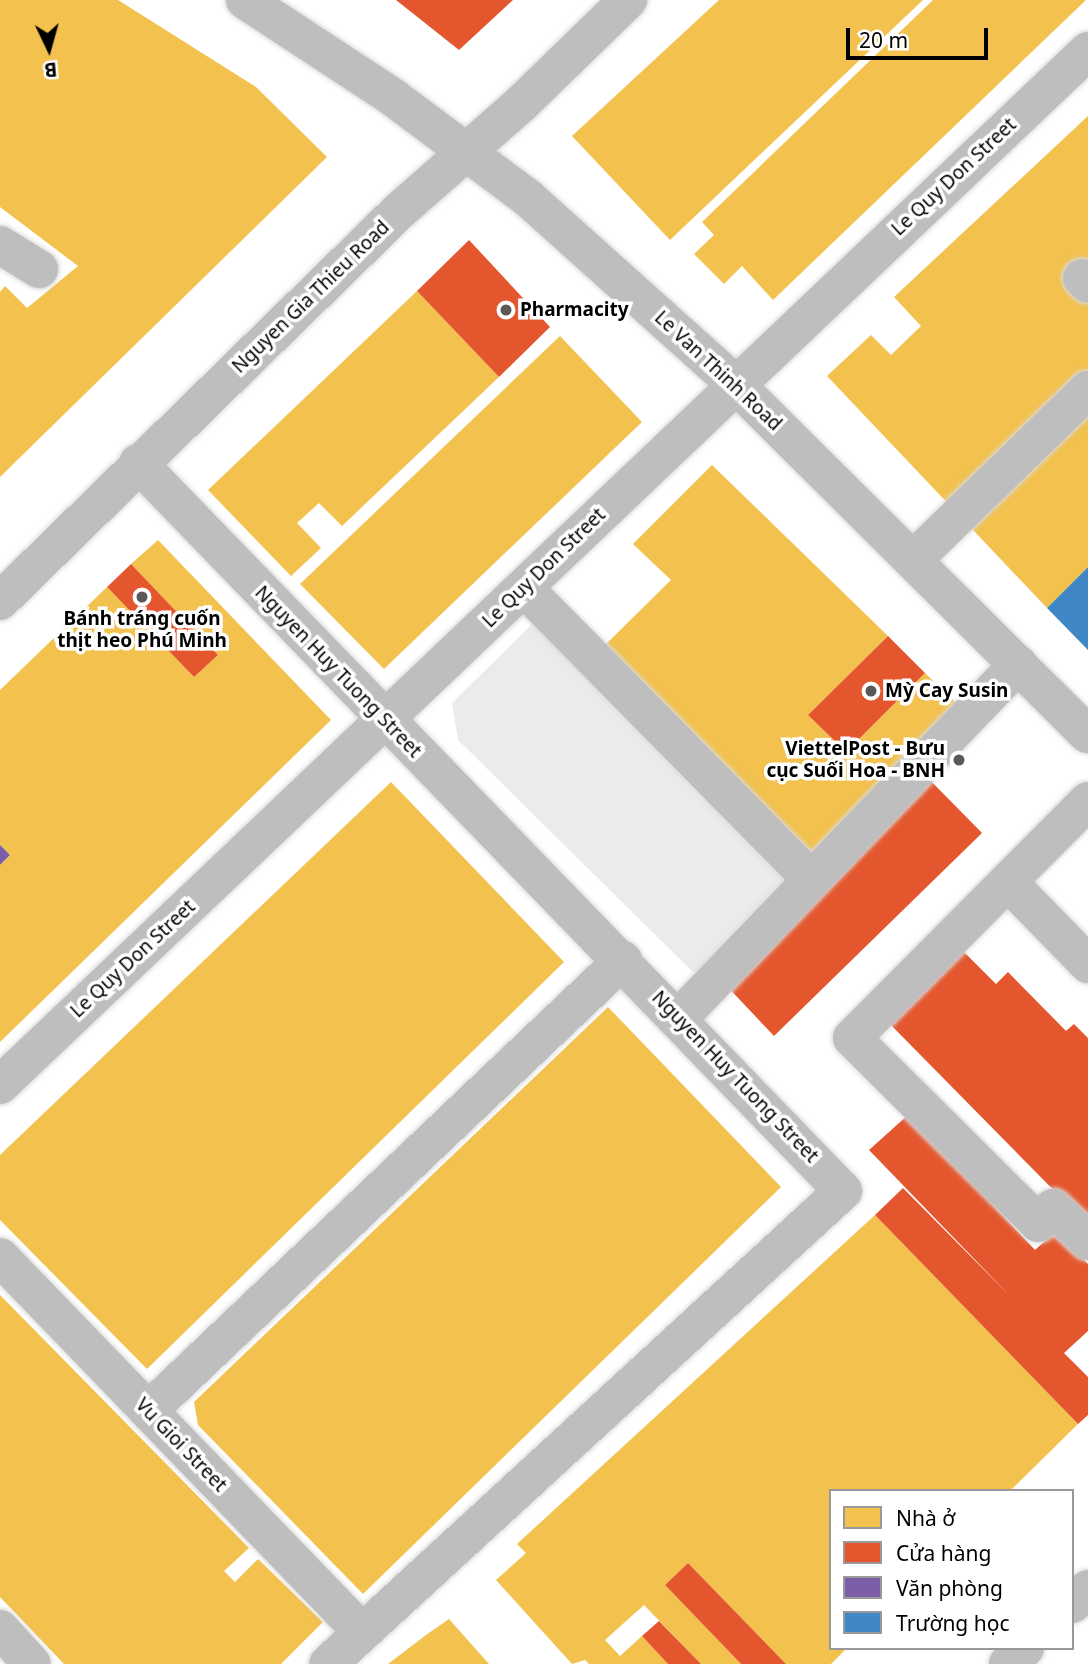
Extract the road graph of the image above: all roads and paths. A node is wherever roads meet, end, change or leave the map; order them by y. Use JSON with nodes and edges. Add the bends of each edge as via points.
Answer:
{"nodes":[{"id":1,"x":245,"y":0,"type":"edge"},
{"id":2,"x":628,"y":0,"type":"edge"},
{"id":3,"x":1088,"y":51,"type":"edge"},
{"id":4,"x":466,"y":150,"type":"junction"},
{"id":5,"x":0,"y":246,"type":"edge"},
{"id":6,"x":39,"y":269,"type":"dead end"},
{"id":7,"x":735,"y":384,"type":"junction"},
{"id":8,"x":1088,"y":390,"type":"edge"},
{"id":9,"x":138,"y":463,"type":"junction"},
{"id":10,"x":913,"y":560,"type":"junction"},
{"id":11,"x":524,"y":588,"type":"junction"},
{"id":12,"x":0,"y":601,"type":"edge"},
{"id":13,"x":1018,"y":664,"type":"junction"},
{"id":14,"x":384,"y":722,"type":"junction"},
{"id":15,"x":1088,"y":734,"type":"edge"},
{"id":16,"x":1088,"y":801,"type":"edge"},
{"id":17,"x":811,"y":879,"type":"junction"},
{"id":18,"x":1009,"y":882,"type":"junction"},
{"id":19,"x":624,"y":960,"type":"junction"},
{"id":20,"x":1088,"y":964,"type":"edge"},
{"id":21,"x":679,"y":1018,"type":"junction"},
{"id":22,"x":0,"y":1085,"type":"edge"},
{"id":23,"x":1088,"y":1241,"type":"edge"},
{"id":24,"x":0,"y":1257,"type":"edge"},
{"id":25,"x":148,"y":1411,"type":"junction"},
{"id":26,"x":1088,"y":1589,"type":"edge"},
{"id":27,"x":1074,"y":1602,"type":"edge"},
{"id":28,"x":0,"y":1629,"type":"edge"},
{"id":29,"x":362,"y":1632,"type":"junction"},
{"id":30,"x":1023,"y":1650,"type":"edge"},
{"id":31,"x":32,"y":1664,"type":"edge"},
{"id":32,"x":328,"y":1664,"type":"edge"},
{"id":33,"x":1008,"y":1664,"type":"edge"}],
"edges":[{"from":1,"to":4,"type":"street","name":"Le Van Thinh Road"},
{"from":2,"to":4,"type":"street","name":"Nguyen Gia Thieu Road","via":[[522,103]]},
{"from":3,"to":7,"type":"street","name":"Le Quy Don Street"},
{"from":4,"to":7,"type":"street","name":"Le Van Thinh Road","via":[[528,198]]},
{"from":4,"to":9,"type":"street","name":"Nguyen Gia Thieu Road"},
{"from":5,"to":6,"type":"street"},
{"from":7,"to":10,"type":"street","name":"Le Van Thinh Road"},
{"from":7,"to":11,"type":"street","name":"Le Quy Don Street"},
{"from":8,"to":10,"type":"street"},
{"from":9,"to":12,"type":"street","name":"Nguyen Gia Thieu Road"},
{"from":9,"to":14,"type":"street","name":"Nguyen Huy Tuong Street"},
{"from":10,"to":13,"type":"street","name":"Le Van Thinh Road"},
{"from":11,"to":14,"type":"street","name":"Le Quy Don Street"},
{"from":11,"to":17,"type":"street"},
{"from":13,"to":15,"type":"street","name":"Le Van Thinh Road"},
{"from":13,"to":17,"type":"street"},
{"from":14,"to":19,"type":"street","name":"Nguyen Huy Tuong Street"},
{"from":14,"to":22,"type":"street","name":"Le Quy Don Street"},
{"from":16,"to":18,"type":"street"},
{"from":17,"to":21,"type":"street"},
{"from":18,"to":20,"type":"street"},
{"from":18,"to":23,"type":"street","via":[[852,1038],[1038,1223],[1053,1208]]},
{"from":19,"to":21,"type":"street","name":"Nguyen Huy Tuong Street"},
{"from":19,"to":25,"type":"street"},
{"from":21,"to":29,"type":"street","name":"Nguyen Huy Tuong Street","via":[[843,1191]]},
{"from":24,"to":25,"type":"street","name":"Vu Gioi Street"},
{"from":25,"to":29,"type":"street","name":"Vu Gioi Street"},
{"from":26,"to":27,"type":"street"},
{"from":28,"to":31,"type":"street"},
{"from":29,"to":32,"type":"street","name":"Nguyen Huy Tuong Street"},
{"from":30,"to":33,"type":"street"}]}
